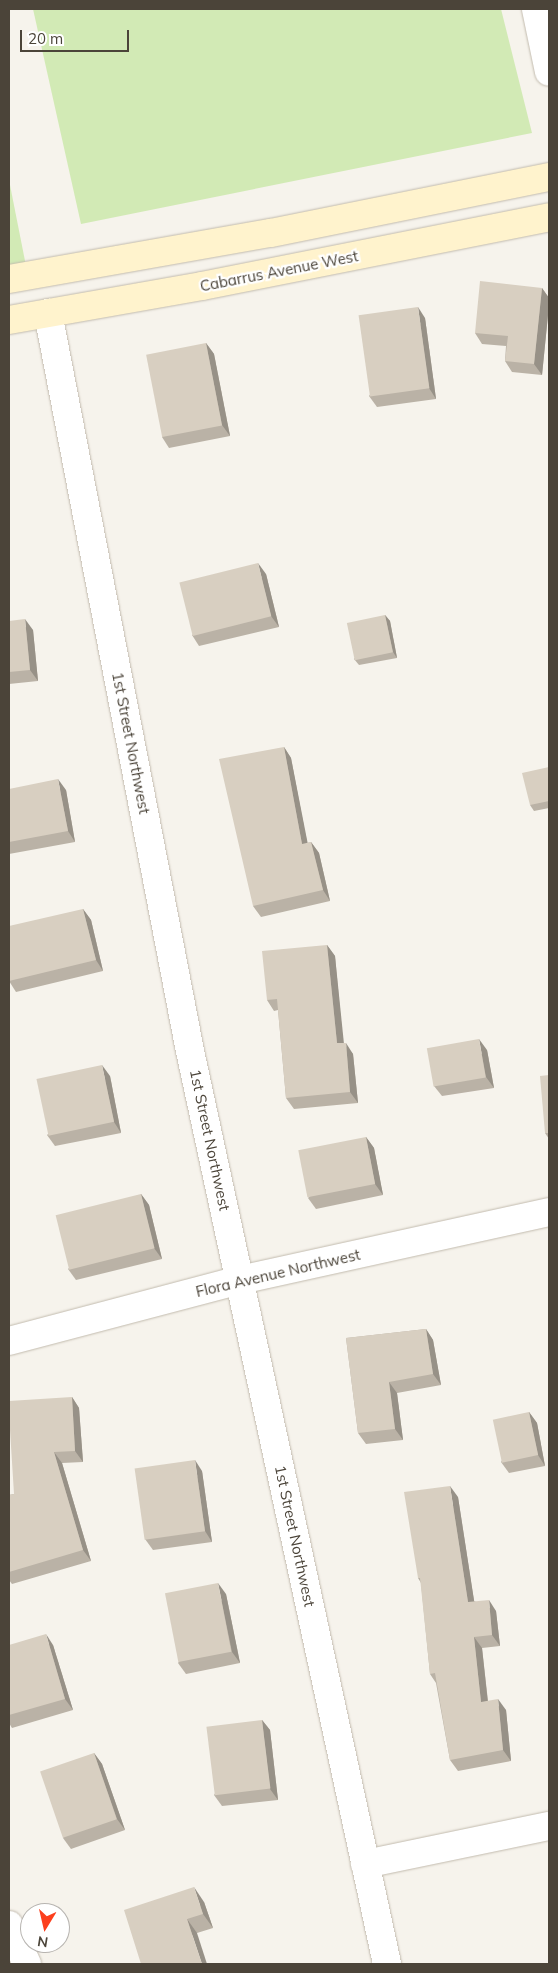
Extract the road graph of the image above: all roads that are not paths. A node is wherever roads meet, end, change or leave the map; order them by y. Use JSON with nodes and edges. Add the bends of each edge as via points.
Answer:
{"nodes":[{"id":1,"x":536,"y":9,"type":"edge"},
{"id":2,"x":549,"y":72,"type":"edge"},
{"id":3,"x":549,"y":177,"type":"edge"},
{"id":4,"x":549,"y":217,"type":"edge"},
{"id":5,"x":9,"y":280,"type":"edge"},
{"id":6,"x":48,"y":313,"type":"junction"},
{"id":7,"x":9,"y":320,"type":"edge"},
{"id":8,"x":549,"y":1212,"type":"edge"},
{"id":9,"x":240,"y":1280,"type":"junction"},
{"id":10,"x":9,"y":1341,"type":"edge"},
{"id":11,"x":549,"y":1826,"type":"edge"},
{"id":12,"x":365,"y":1864,"type":"junction"},
{"id":13,"x":9,"y":1925,"type":"edge"},
{"id":14,"x":27,"y":1964,"type":"edge"},
{"id":15,"x":387,"y":1964,"type":"edge"}],
"edges":[{"from":1,"to":2,"type":"street"},
{"from":3,"to":5,"type":"main road","via":[[271,233]]},
{"from":4,"to":6,"type":"main road","name":"Cabarrus Avenue West"},
{"from":6,"to":7,"type":"main road","name":"Cabarrus Avenue West"},
{"from":6,"to":9,"type":"street","name":"1st Street Northwest","via":[[190,1051]]},
{"from":8,"to":9,"type":"street","name":"Flora Avenue Northwest"},
{"from":9,"to":10,"type":"street","name":"Flora Avenue Northwest"},
{"from":9,"to":12,"type":"street","name":"1st Street Northwest"},
{"from":11,"to":12,"type":"street"},
{"from":12,"to":15,"type":"street","name":"1st Street Northwest"},
{"from":13,"to":14,"type":"street"}]}
